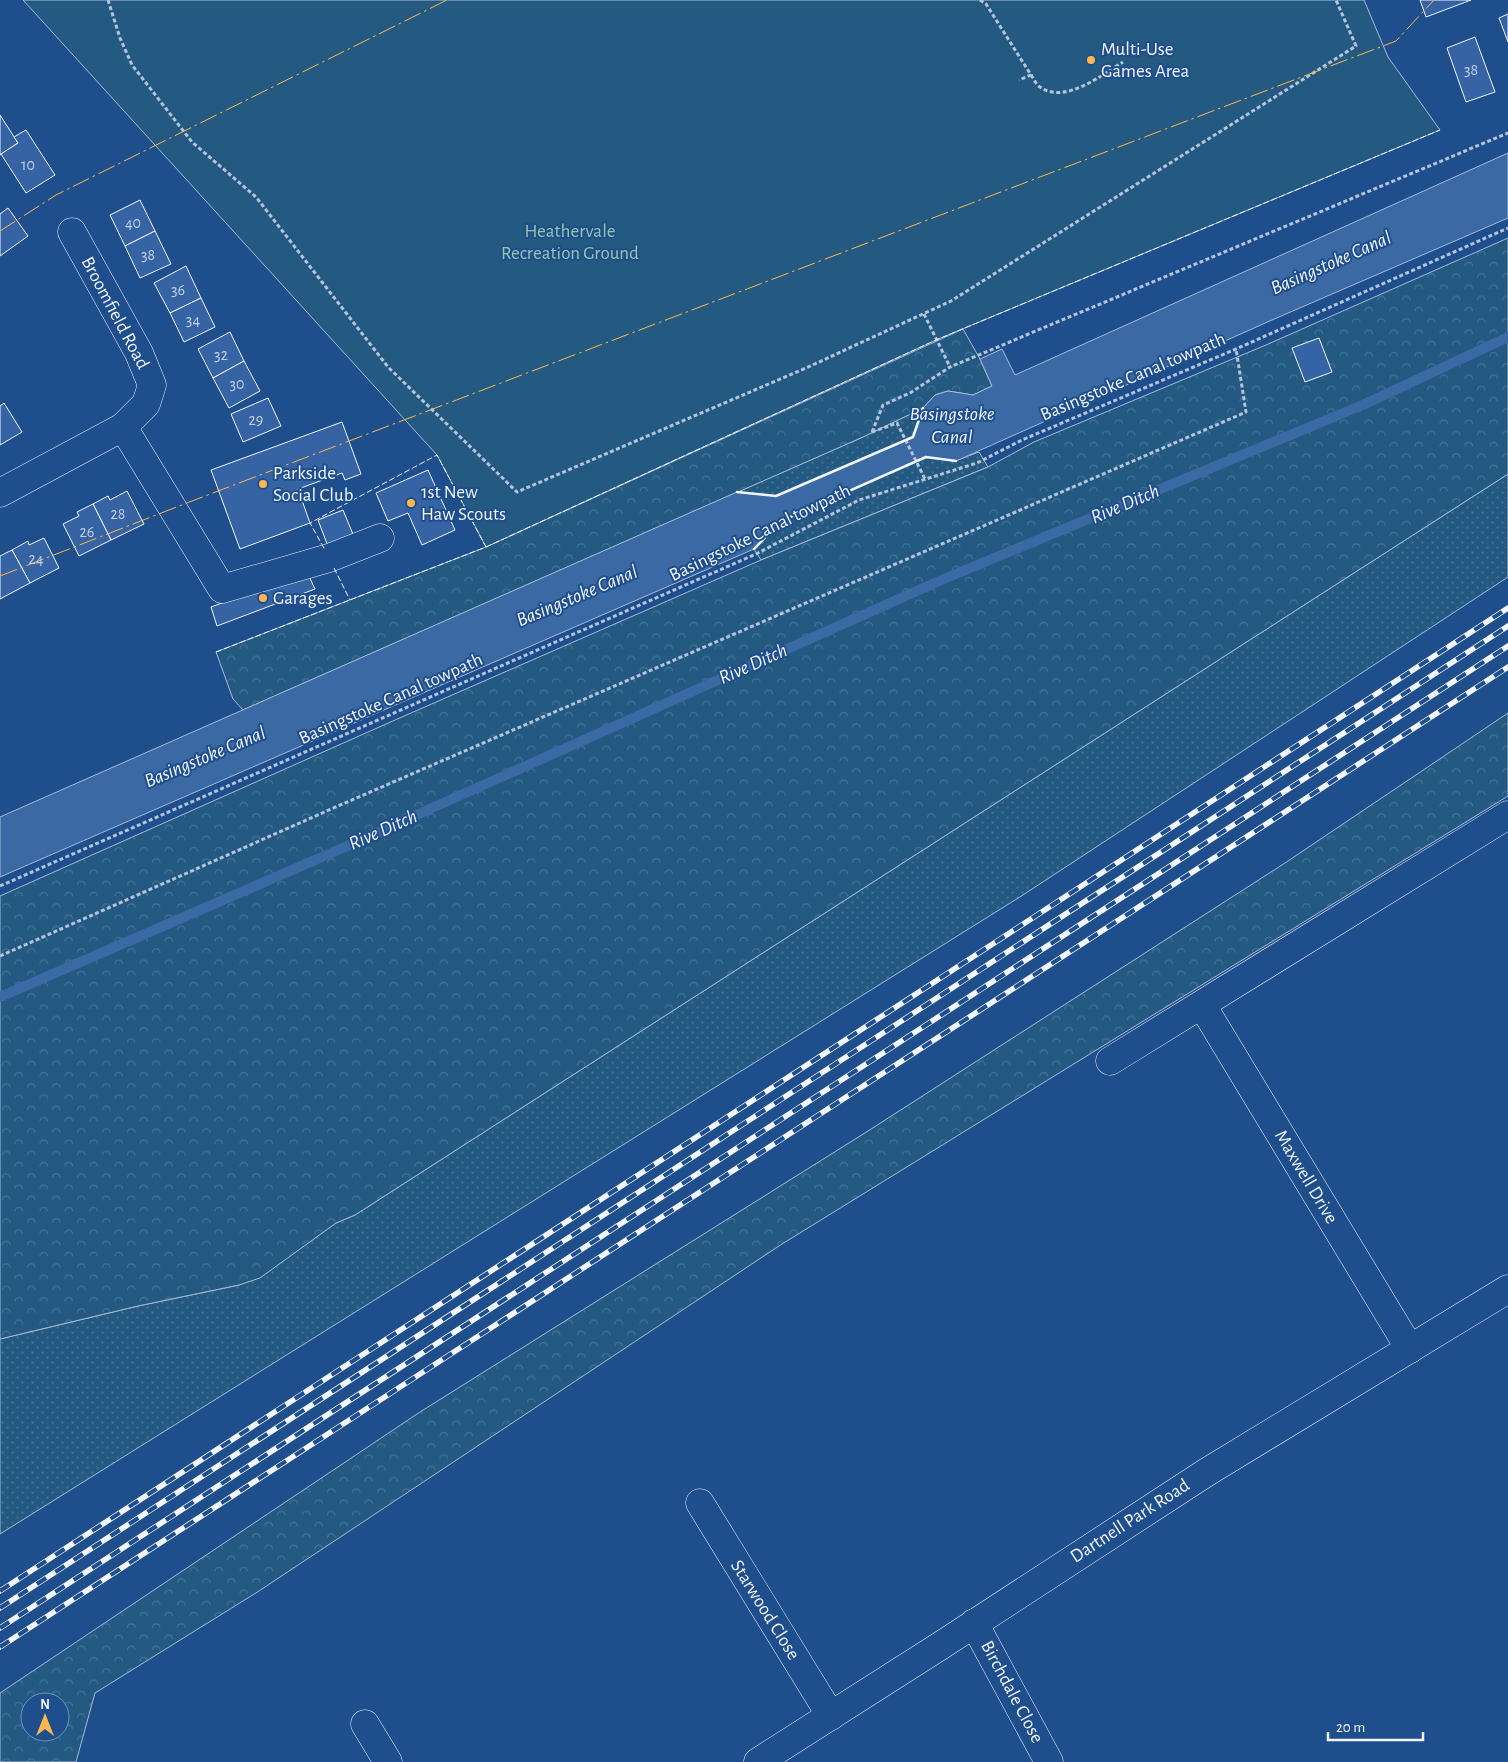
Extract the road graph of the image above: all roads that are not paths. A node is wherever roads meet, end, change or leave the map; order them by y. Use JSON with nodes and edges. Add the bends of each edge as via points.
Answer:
{"nodes":[{"id":1,"x":72,"y":232,"type":"dead end"},
{"id":2,"x":123,"y":427,"type":"junction"},
{"id":3,"x":0,"y":493,"type":"edge"},
{"id":4,"x":380,"y":538,"type":"dead end"},
{"id":5,"x":1508,"y":815,"type":"edge"},
{"id":6,"x":1202,"y":1005,"type":"junction"},
{"id":7,"x":1110,"y":1061,"type":"dead end"},
{"id":8,"x":1508,"y":1289,"type":"edge"},
{"id":9,"x":1410,"y":1349,"type":"junction"},
{"id":10,"x":700,"y":1503,"type":"dead end"},
{"id":11,"x":974,"y":1623,"type":"junction"},
{"id":12,"x":830,"y":1716,"type":"junction"},
{"id":13,"x":365,"y":1724,"type":"dead end"},
{"id":14,"x":388,"y":1762,"type":"edge"},
{"id":15,"x":758,"y":1762,"type":"edge"},
{"id":16,"x":1050,"y":1762,"type":"edge"}],
"edges":[{"from":1,"to":2,"type":"street","name":"Broomfield Road","via":[[139,353],[152,385],[146,404]]},
{"from":2,"to":3,"type":"street","name":"Broomfield Road"},
{"from":2,"to":4,"type":"street","via":[[222,589],[329,558]]},
{"from":5,"to":6,"type":"street"},
{"from":6,"to":7,"type":"street"},
{"from":6,"to":9,"type":"street","name":"Maxwell Drive"},
{"from":8,"to":9,"type":"street","name":"Dartnell Park Road"},
{"from":9,"to":11,"type":"street","name":"Dartnell Park Road","via":[[1207,1472]]},
{"from":10,"to":12,"type":"street","name":"Starwood Close"},
{"from":11,"to":12,"type":"street","name":"Dartnell Park Road"},
{"from":11,"to":16,"type":"street","name":"Birchdale Close"},
{"from":12,"to":15,"type":"street","name":"Dartnell Park Road"},
{"from":13,"to":14,"type":"street"}]}
